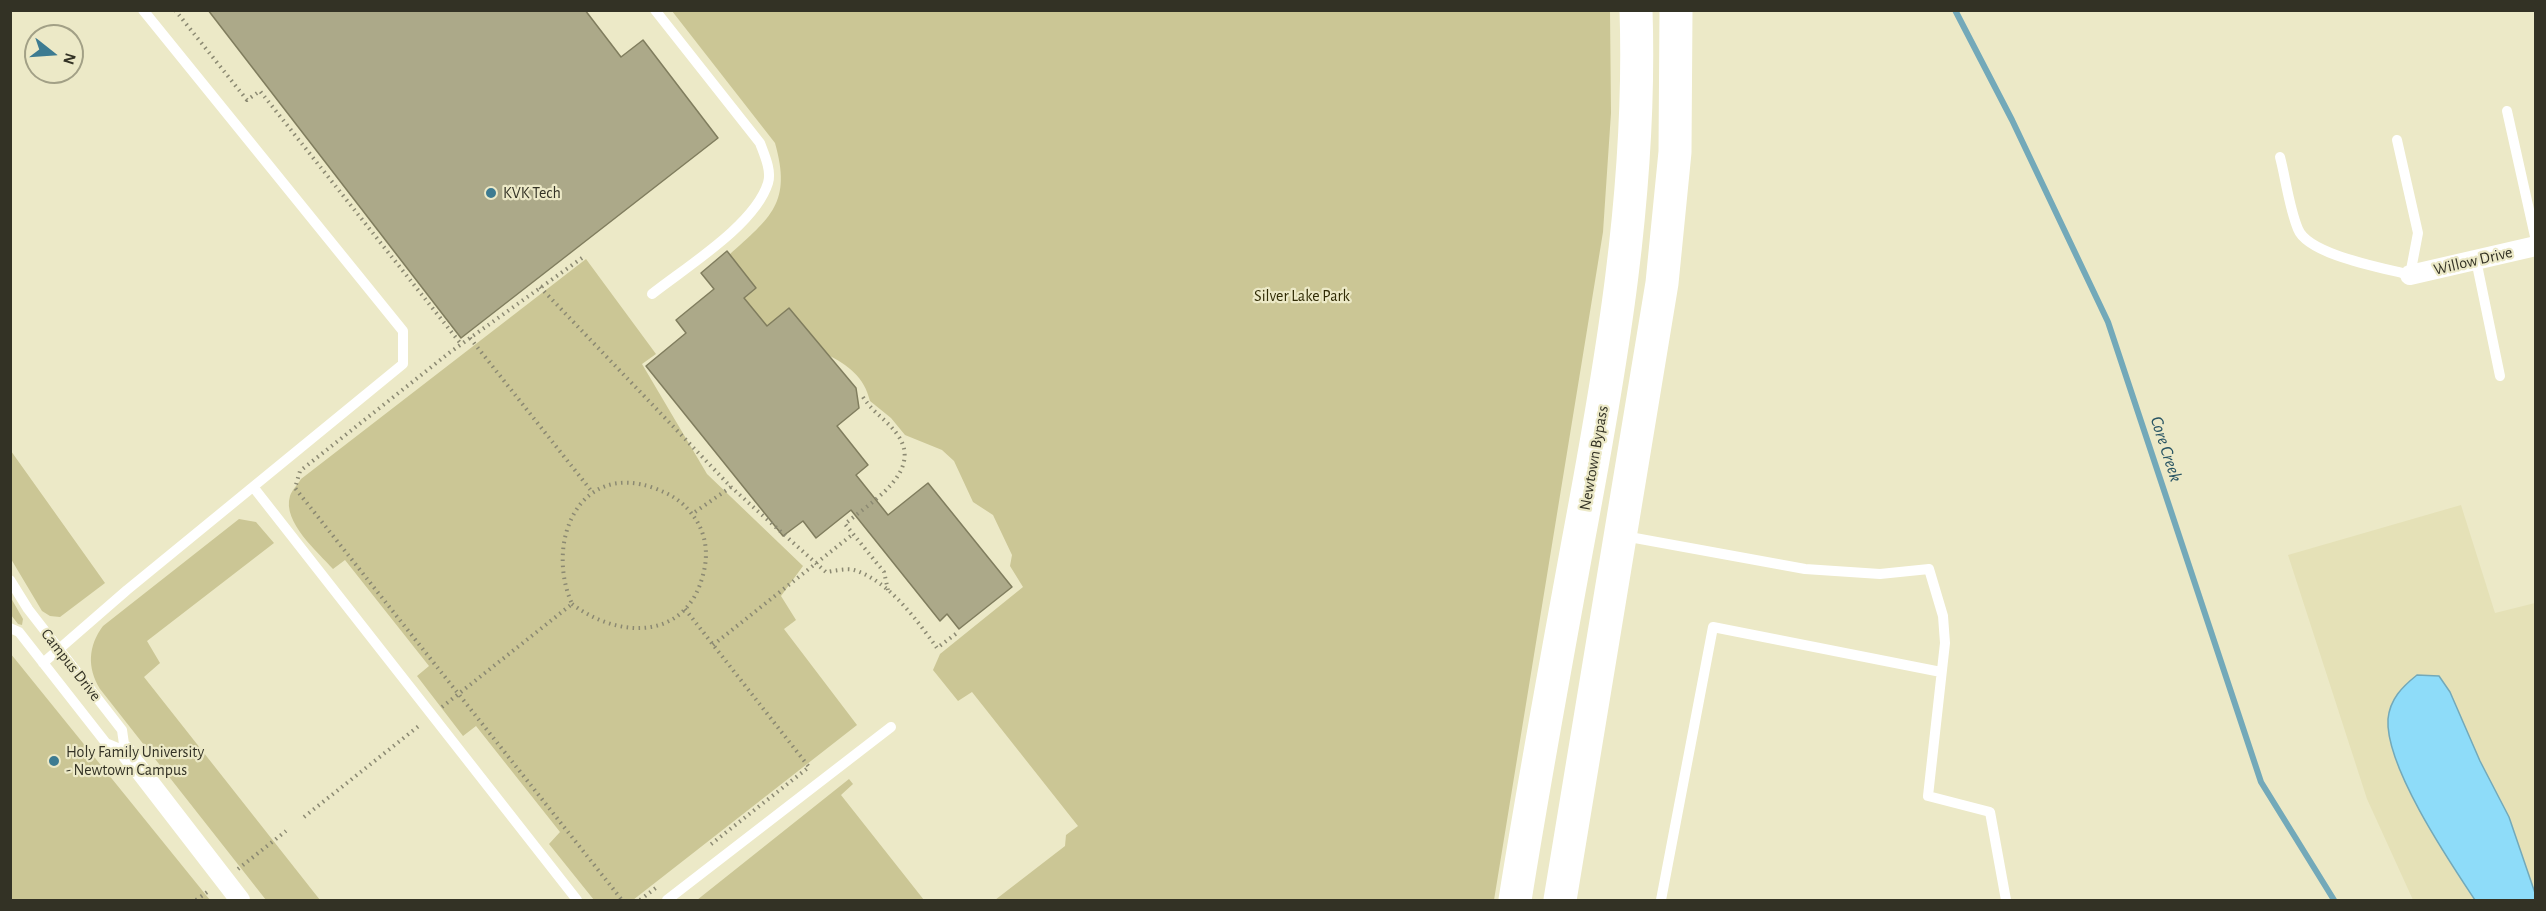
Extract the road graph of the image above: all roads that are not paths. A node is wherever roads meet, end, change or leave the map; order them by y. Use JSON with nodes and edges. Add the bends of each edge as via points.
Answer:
{"nodes":[{"id":1,"x":143,"y":10,"type":"edge"},
{"id":2,"x":655,"y":10,"type":"edge"},
{"id":3,"x":1636,"y":10,"type":"edge"},
{"id":4,"x":1676,"y":10,"type":"edge"},
{"id":5,"x":2507,"y":111,"type":"dead end"},
{"id":6,"x":2397,"y":140,"type":"dead end"},
{"id":7,"x":2280,"y":157,"type":"dead end"},
{"id":8,"x":2535,"y":241,"type":"edge"},
{"id":9,"x":2535,"y":246,"type":"edge"},
{"id":10,"x":2476,"y":260,"type":"junction"},
{"id":11,"x":2410,"y":275,"type":"junction"},
{"id":12,"x":652,"y":294,"type":"dead end"},
{"id":13,"x":2500,"y":376,"type":"dead end"},
{"id":14,"x":254,"y":488,"type":"junction"},
{"id":15,"x":1621,"y":535,"type":"junction"},
{"id":16,"x":10,"y":580,"type":"edge"},
{"id":17,"x":10,"y":628,"type":"edge"},
{"id":18,"x":59,"y":650,"type":"junction"},
{"id":19,"x":43,"y":663,"type":"junction"},
{"id":20,"x":1941,"y":672,"type":"junction"},
{"id":21,"x":891,"y":728,"type":"dead end"},
{"id":22,"x":125,"y":751,"type":"junction"},
{"id":23,"x":240,"y":900,"type":"edge"},
{"id":24,"x":577,"y":900,"type":"edge"},
{"id":25,"x":667,"y":900,"type":"edge"},
{"id":26,"x":1515,"y":900,"type":"edge"},
{"id":27,"x":1560,"y":900,"type":"edge"},
{"id":28,"x":1661,"y":900,"type":"edge"},
{"id":29,"x":2006,"y":900,"type":"edge"}],
"edges":[{"from":1,"to":14,"type":"lane","via":[[403,331],[403,364]]},
{"from":2,"to":12,"type":"lane","via":[[760,143],[769,182],[749,218]]},
{"from":3,"to":26,"type":"highway","name":"Newtown Bypass","via":[[1635,128],[1617,315]]},
{"from":4,"to":15,"type":"highway","via":[[1673,190]]},
{"from":5,"to":8,"type":"lane"},
{"from":6,"to":11,"type":"lane","via":[[2418,233]]},
{"from":7,"to":11,"type":"lane","via":[[2298,231],[2310,244]]},
{"from":9,"to":10,"type":"street","name":"Willow Drive"},
{"from":10,"to":11,"type":"street","name":"Willow Drive"},
{"from":10,"to":13,"type":"lane"},
{"from":14,"to":18,"type":"lane"},
{"from":14,"to":24,"type":"lane"},
{"from":15,"to":20,"type":"lane","via":[[1806,569],[1880,574],[1929,569],[1943,616]]},
{"from":15,"to":27,"type":"highway"},
{"from":16,"to":18,"type":"lane","name":"Campus Drive"},
{"from":17,"to":19,"type":"lane","name":"Campus Drive","via":[[19,632]]},
{"from":18,"to":19,"type":"lane"},
{"from":18,"to":22,"type":"lane","name":"Campus Drive","via":[[122,730]]},
{"from":19,"to":22,"type":"lane","name":"Campus Drive","via":[[106,743]]},
{"from":20,"to":28,"type":"lane","via":[[1713,627]]},
{"from":20,"to":29,"type":"lane","via":[[1928,795],[1990,812]]},
{"from":21,"to":25,"type":"lane"},
{"from":22,"to":23,"type":"street","name":"Campus Drive"}]}
